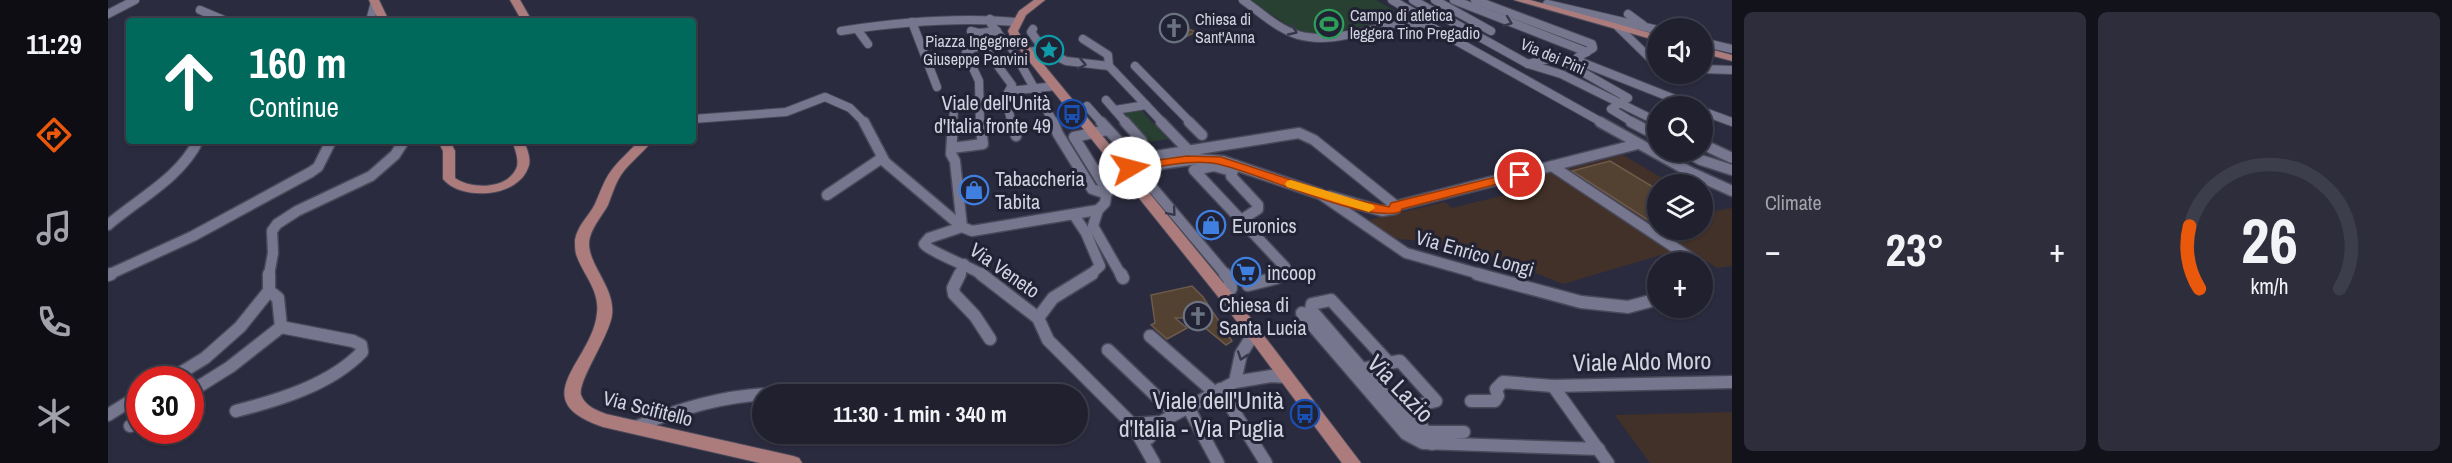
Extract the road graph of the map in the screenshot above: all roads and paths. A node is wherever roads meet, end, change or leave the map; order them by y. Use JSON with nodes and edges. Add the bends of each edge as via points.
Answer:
{"nodes":[{"id":1,"x":135,"y":0,"type":"edge"},
{"id":2,"x":515,"y":0,"type":"edge"},
{"id":3,"x":1040,"y":0,"type":"edge"},
{"id":4,"x":1244,"y":0,"type":"edge"},
{"id":5,"x":1382,"y":0,"type":"edge"},
{"id":6,"x":1392,"y":0,"type":"edge"},
{"id":7,"x":1413,"y":0,"type":"edge"},
{"id":8,"x":1435,"y":0,"type":"edge"},
{"id":9,"x":1475,"y":0,"type":"edge"},
{"id":10,"x":1519,"y":0,"type":"edge"},
{"id":11,"x":374,"y":1,"type":"edge"},
{"id":12,"x":1542,"y":2,"type":"edge"},
{"id":13,"x":1452,"y":4,"type":"edge"},
{"id":14,"x":118,"y":8,"type":"junction"},
{"id":15,"x":108,"y":9,"type":"edge"},
{"id":16,"x":200,"y":10,"type":"dead end"},
{"id":17,"x":108,"y":14,"type":"edge"},
{"id":18,"x":1628,"y":14,"type":"dead end"},
{"id":19,"x":219,"y":18,"type":"edge"},
{"id":20,"x":371,"y":18,"type":"edge"},
{"id":21,"x":382,"y":18,"type":"edge"},
{"id":22,"x":525,"y":18,"type":"edge"},
{"id":23,"x":990,"y":20,"type":"junction"},
{"id":24,"x":1449,"y":20,"type":"junction"},
{"id":25,"x":1422,"y":21,"type":"junction"},
{"id":26,"x":912,"y":22,"type":"junction"},
{"id":27,"x":1016,"y":22,"type":"junction"},
{"id":28,"x":1618,"y":27,"type":"junction"},
{"id":29,"x":1646,"y":27,"type":"joint"},
{"id":30,"x":857,"y":28,"type":"junction"},
{"id":31,"x":1033,"y":29,"type":"dead end"},
{"id":32,"x":841,"y":31,"type":"dead end"},
{"id":33,"x":971,"y":31,"type":"dead end"},
{"id":34,"x":997,"y":31,"type":"junction"},
{"id":35,"x":1491,"y":32,"type":"dead end"},
{"id":36,"x":1647,"y":34,"type":"edge"},
{"id":37,"x":1647,"y":34,"type":"edge"},
{"id":38,"x":1083,"y":39,"type":"dead end"},
{"id":39,"x":867,"y":44,"type":"dead end"},
{"id":40,"x":1713,"y":45,"type":"edge"},
{"id":41,"x":1011,"y":46,"type":"dead end"},
{"id":42,"x":984,"y":47,"type":"junction"},
{"id":43,"x":1732,"y":49,"type":"edge"},
{"id":44,"x":1044,"y":50,"type":"junction"},
{"id":45,"x":1027,"y":52,"type":"junction"},
{"id":46,"x":1587,"y":52,"type":"junction"},
{"id":47,"x":1713,"y":52,"type":"edge"},
{"id":48,"x":1647,"y":55,"type":"edge"},
{"id":49,"x":1732,"y":57,"type":"edge"},
{"id":50,"x":1528,"y":64,"type":"junction"},
{"id":51,"x":1109,"y":66,"type":"junction"},
{"id":52,"x":1135,"y":66,"type":"dead end"},
{"id":53,"x":1713,"y":69,"type":"edge"},
{"id":54,"x":1732,"y":70,"type":"edge"},
{"id":55,"x":1054,"y":84,"type":"junction"},
{"id":56,"x":1034,"y":86,"type":"junction"},
{"id":57,"x":937,"y":87,"type":"dead end"},
{"id":58,"x":1155,"y":87,"type":"junction"},
{"id":59,"x":1011,"y":88,"type":"junction"},
{"id":60,"x":1667,"y":96,"type":"edge"},
{"id":61,"x":1106,"y":100,"type":"dead end"},
{"id":62,"x":1144,"y":103,"type":"junction"},
{"id":63,"x":1087,"y":106,"type":"dead end"},
{"id":64,"x":1615,"y":106,"type":"junction"},
{"id":65,"x":954,"y":109,"type":"dead end"},
{"id":66,"x":1115,"y":110,"type":"junction"},
{"id":67,"x":1713,"y":115,"type":"edge"},
{"id":68,"x":1647,"y":118,"type":"edge"},
{"id":69,"x":696,"y":119,"type":"edge"},
{"id":70,"x":1732,"y":122,"type":"edge"},
{"id":71,"x":1107,"y":130,"type":"junction"},
{"id":72,"x":1647,"y":130,"type":"edge"},
{"id":73,"x":1094,"y":132,"type":"junction"},
{"id":74,"x":1203,"y":135,"type":"dead end"},
{"id":75,"x":1016,"y":136,"type":"dead end"},
{"id":76,"x":1142,"y":141,"type":"dead end"},
{"id":77,"x":197,"y":144,"type":"edge"},
{"id":78,"x":330,"y":144,"type":"edge"},
{"id":79,"x":402,"y":144,"type":"edge"},
{"id":80,"x":446,"y":144,"type":"edge"},
{"id":81,"x":520,"y":144,"type":"edge"},
{"id":82,"x":643,"y":144,"type":"edge"},
{"id":83,"x":1638,"y":144,"type":"junction"},
{"id":84,"x":952,"y":148,"type":"junction"},
{"id":85,"x":1713,"y":149,"type":"edge"},
{"id":86,"x":1188,"y":150,"type":"junction"},
{"id":87,"x":882,"y":158,"type":"junction"},
{"id":88,"x":1732,"y":158,"type":"edge"},
{"id":89,"x":1707,"y":162,"type":"edge"},
{"id":90,"x":1132,"y":163,"type":"junction"},
{"id":91,"x":1552,"y":166,"type":"junction"},
{"id":92,"x":1233,"y":168,"type":"junction"},
{"id":93,"x":1732,"y":170,"type":"edge"},
{"id":94,"x":1732,"y":191,"type":"edge"},
{"id":95,"x":1107,"y":194,"type":"junction"},
{"id":96,"x":1320,"y":194,"type":"junction"},
{"id":97,"x":827,"y":195,"type":"dead end"},
{"id":98,"x":1396,"y":206,"type":"junction"},
{"id":99,"x":1098,"y":210,"type":"junction"},
{"id":100,"x":1074,"y":215,"type":"junction"},
{"id":101,"x":1241,"y":220,"type":"junction"},
{"id":102,"x":108,"y":225,"type":"edge"},
{"id":103,"x":962,"y":227,"type":"junction"},
{"id":104,"x":1681,"y":252,"type":"edge"},
{"id":105,"x":964,"y":264,"type":"junction"},
{"id":106,"x":108,"y":274,"type":"edge"},
{"id":107,"x":1123,"y":278,"type":"dead end"},
{"id":108,"x":1248,"y":285,"type":"dead end"},
{"id":109,"x":269,"y":291,"type":"junction"},
{"id":110,"x":1647,"y":302,"type":"edge"},
{"id":111,"x":1302,"y":313,"type":"dead end"},
{"id":112,"x":1038,"y":318,"type":"junction"},
{"id":113,"x":281,"y":327,"type":"junction"},
{"id":114,"x":1254,"y":333,"type":"junction"},
{"id":115,"x":1149,"y":336,"type":"dead end"},
{"id":116,"x":990,"y":339,"type":"dead end"},
{"id":117,"x":1108,"y":350,"type":"dead end"},
{"id":118,"x":1389,"y":363,"type":"junction"},
{"id":119,"x":195,"y":366,"type":"edge"},
{"id":120,"x":1362,"y":369,"type":"junction"},
{"id":121,"x":1287,"y":377,"type":"junction"},
{"id":122,"x":1235,"y":382,"type":"junction"},
{"id":123,"x":1732,"y":382,"type":"edge"},
{"id":124,"x":204,"y":383,"type":"edge"},
{"id":125,"x":1553,"y":386,"type":"junction"},
{"id":126,"x":1217,"y":390,"type":"junction"},
{"id":127,"x":752,"y":395,"type":"edge"},
{"id":128,"x":1471,"y":401,"type":"dead end"},
{"id":129,"x":126,"y":404,"type":"edge"},
{"id":130,"x":1188,"y":407,"type":"junction"},
{"id":131,"x":236,"y":411,"type":"dead end"},
{"id":132,"x":1175,"y":414,"type":"junction"},
{"id":133,"x":108,"y":415,"type":"edge"},
{"id":134,"x":1161,"y":422,"type":"junction"},
{"id":135,"x":1132,"y":424,"type":"junction"},
{"id":136,"x":636,"y":428,"type":"junction"},
{"id":137,"x":1464,"y":432,"type":"dead end"},
{"id":138,"x":1424,"y":439,"type":"junction"},
{"id":139,"x":1143,"y":441,"type":"junction"},
{"id":140,"x":1599,"y":449,"type":"junction"},
{"id":141,"x":793,"y":463,"type":"edge"},
{"id":142,"x":1154,"y":463,"type":"edge"},
{"id":143,"x":1218,"y":463,"type":"edge"},
{"id":144,"x":1266,"y":463,"type":"edge"},
{"id":145,"x":1352,"y":463,"type":"edge"},
{"id":146,"x":1608,"y":463,"type":"edge"}],
"edges":[{"from":1,"to":14,"type":"street"},
{"from":2,"to":22,"type":"main road"},
{"from":3,"to":27,"type":"main road"},
{"from":4,"to":25,"type":"street","one_way":true,"via":[[1291,31],[1308,37],[1323,38],[1398,22]]},
{"from":5,"to":25,"type":"street"},
{"from":6,"to":25,"type":"street"},
{"from":7,"to":24,"type":"street","name":"Via dei Pini"},
{"from":8,"to":13,"type":"street"},
{"from":9,"to":46,"type":"street","via":[[1592,44]]},
{"from":10,"to":28,"type":"main road"},
{"from":11,"to":20,"type":"street"},
{"from":11,"to":21,"type":"main road"},
{"from":12,"to":29,"type":"street"},
{"from":12,"to":37,"type":"main road"},
{"from":13,"to":35,"type":"street"},
{"from":13,"to":46,"type":"street","one_way":true,"via":[[1466,5]]},
{"from":14,"to":15,"type":"street"},
{"from":14,"to":17,"type":"street"},
{"from":16,"to":19,"type":"street"},
{"from":18,"to":29,"type":"street"},
{"from":23,"to":26,"type":"street"},
{"from":23,"to":27,"type":"street"},
{"from":23,"to":34,"type":"street"},
{"from":24,"to":25,"type":"street"},
{"from":24,"to":50,"type":"street","name":"Via dei Pini"},
{"from":25,"to":83,"type":"street"},
{"from":26,"to":30,"type":"street"},
{"from":26,"to":57,"type":"street"},
{"from":27,"to":45,"type":"main road","via":[[1014,34]]},
{"from":28,"to":36,"type":"main road"},
{"from":28,"to":48,"type":"street"},
{"from":30,"to":32,"type":"street"},
{"from":30,"to":39,"type":"street"},
{"from":31,"to":44,"type":"street","via":[[1033,38]]},
{"from":33,"to":34,"type":"street"},
{"from":34,"to":42,"type":"street","via":[[1004,41]]},
{"from":38,"to":51,"type":"street","via":[[1108,55]]},
{"from":40,"to":43,"type":"street"},
{"from":41,"to":56,"type":"street"},
{"from":42,"to":59,"type":"street"},
{"from":42,"to":84,"type":"street","via":[[966,52],[979,81],[983,144]]},
{"from":44,"to":45,"type":"street"},
{"from":44,"to":51,"type":"street","one_way":true,"via":[[1056,58]]},
{"from":45,"to":55,"type":"main road"},
{"from":46,"to":60,"type":"street","via":[[1578,57],[1581,62]]},
{"from":47,"to":49,"type":"main road"},
{"from":50,"to":64,"type":"street","name":"Via dei Pini"},
{"from":50,"to":64,"type":"street","via":[[1556,57],[1628,98]]},
{"from":51,"to":62,"type":"street"},
{"from":52,"to":58,"type":"street"},
{"from":53,"to":54,"type":"street"},
{"from":55,"to":56,"type":"street"},
{"from":55,"to":73,"type":"main road"},
{"from":56,"to":59,"type":"street"},
{"from":56,"to":95,"type":"street","via":[[1092,189]]},
{"from":58,"to":62,"type":"street"},
{"from":58,"to":74,"type":"street"},
{"from":59,"to":75,"type":"street","via":[[1005,98]]},
{"from":61,"to":66,"type":"street"},
{"from":62,"to":66,"type":"street"},
{"from":62,"to":86,"type":"street"},
{"from":63,"to":71,"type":"street"},
{"from":64,"to":68,"type":"street"},
{"from":64,"to":72,"type":"street","via":[[1613,112]]},
{"from":65,"to":84,"type":"street"},
{"from":66,"to":76,"type":"street"},
{"from":67,"to":70,"type":"street"},
{"from":69,"to":87,"type":"street","via":[[786,112],[828,97],[862,118]]},
{"from":71,"to":73,"type":"street"},
{"from":71,"to":90,"type":"street"},
{"from":73,"to":90,"type":"main road"},
{"from":73,"to":95,"type":"street","via":[[1075,135],[1074,139],[1100,176]]},
{"from":77,"to":102,"type":"street","via":[[183,163]]},
{"from":78,"to":106,"type":"street","via":[[318,167],[311,172],[193,236]]},
{"from":79,"to":109,"type":"street","via":[[376,173],[310,203],[273,228]]},
{"from":80,"to":81,"type":"main road","via":[[449,179],[460,188],[478,190],[502,184],[517,175],[523,163]]},
{"from":82,"to":136,"type":"main road","name":"Via Scifitello","via":[[619,168],[583,235],[583,253],[603,292],[605,314],[595,344],[572,385],[579,408],[591,416]]},
{"from":83,"to":91,"type":"street"},
{"from":83,"to":94,"type":"street"},
{"from":84,"to":103,"type":"street"},
{"from":85,"to":88,"type":"street"},
{"from":86,"to":90,"type":"street"},
{"from":86,"to":98,"type":"street","via":[[1292,133],[1305,135]]},
{"from":87,"to":97,"type":"street"},
{"from":87,"to":103,"type":"street"},
{"from":89,"to":93,"type":"street"},
{"from":90,"to":92,"type":"street","name":"Via Enrico Longi","via":[[1207,158]]},
{"from":90,"to":114,"type":"main road"},
{"from":91,"to":98,"type":"street"},
{"from":91,"to":104,"type":"street"},
{"from":92,"to":96,"type":"street","name":"Via Enrico Longi"},
{"from":92,"to":101,"type":"street","via":[[1231,176],[1258,205]]},
{"from":92,"to":101,"type":"street","via":[[1194,170]]},
{"from":95,"to":99,"type":"street"},
{"from":96,"to":98,"type":"street","via":[[1382,211],[1395,210]]},
{"from":96,"to":110,"type":"street","name":"Via Enrico Longi","via":[[1416,257],[1581,302],[1628,307]]},
{"from":99,"to":100,"type":"street"},
{"from":99,"to":107,"type":"street","via":[[1093,226]]},
{"from":100,"to":103,"type":"street","via":[[978,232]]},
{"from":100,"to":112,"type":"street","via":[[1100,266],[1053,298]]},
{"from":101,"to":108,"type":"street","via":[[1285,267],[1276,278]]},
{"from":103,"to":105,"type":"street","name":"Via Veneto","via":[[929,238],[924,244],[927,249]]},
{"from":105,"to":112,"type":"street","name":"Via Veneto"},
{"from":105,"to":116,"type":"street","via":[[954,294]]},
{"from":109,"to":113,"type":"street","via":[[278,298]]},
{"from":109,"to":119,"type":"street","via":[[227,339]]},
{"from":111,"to":138,"type":"street","name":"Via Lazio","via":[[1406,434]]},
{"from":112,"to":135,"type":"street","name":"Via Veneto","via":[[1048,340]]},
{"from":113,"to":124,"type":"street"},
{"from":113,"to":131,"type":"street","via":[[353,341],[361,345],[362,352],[337,370],[282,398]]},
{"from":114,"to":121,"type":"main road"},
{"from":114,"to":122,"type":"street","one_way":true,"via":[[1241,354]]},
{"from":115,"to":126,"type":"street"},
{"from":117,"to":132,"type":"street"},
{"from":118,"to":120,"type":"street"},
{"from":118,"to":120,"type":"street","via":[[1331,300],[1312,304],[1311,310]]},
{"from":118,"to":138,"type":"street","via":[[1400,361],[1436,401],[1411,407]]},
{"from":120,"to":138,"type":"street"},
{"from":121,"to":122,"type":"street"},
{"from":121,"to":145,"type":"main road"},
{"from":122,"to":126,"type":"street"},
{"from":123,"to":125,"type":"street","name":"Viale Aldo Moro"},
{"from":125,"to":128,"type":"street","name":"Viale Aldo Moro","via":[[1503,382],[1496,389],[1495,400]]},
{"from":125,"to":140,"type":"street"},
{"from":126,"to":130,"type":"street"},
{"from":126,"to":144,"type":"street"},
{"from":127,"to":136,"type":"street","via":[[652,420]]},
{"from":129,"to":133,"type":"street"},
{"from":130,"to":132,"type":"street"},
{"from":130,"to":143,"type":"street"},
{"from":132,"to":134,"type":"street"},
{"from":134,"to":135,"type":"street"},
{"from":134,"to":139,"type":"street"},
{"from":135,"to":139,"type":"street","name":"Via Veneto"},
{"from":136,"to":141,"type":"main road","name":"Via Scifitello"},
{"from":137,"to":138,"type":"street"},
{"from":138,"to":140,"type":"street","name":"Via Lazio"},
{"from":139,"to":142,"type":"street","name":"Via Veneto"},
{"from":140,"to":146,"type":"street"}]}
